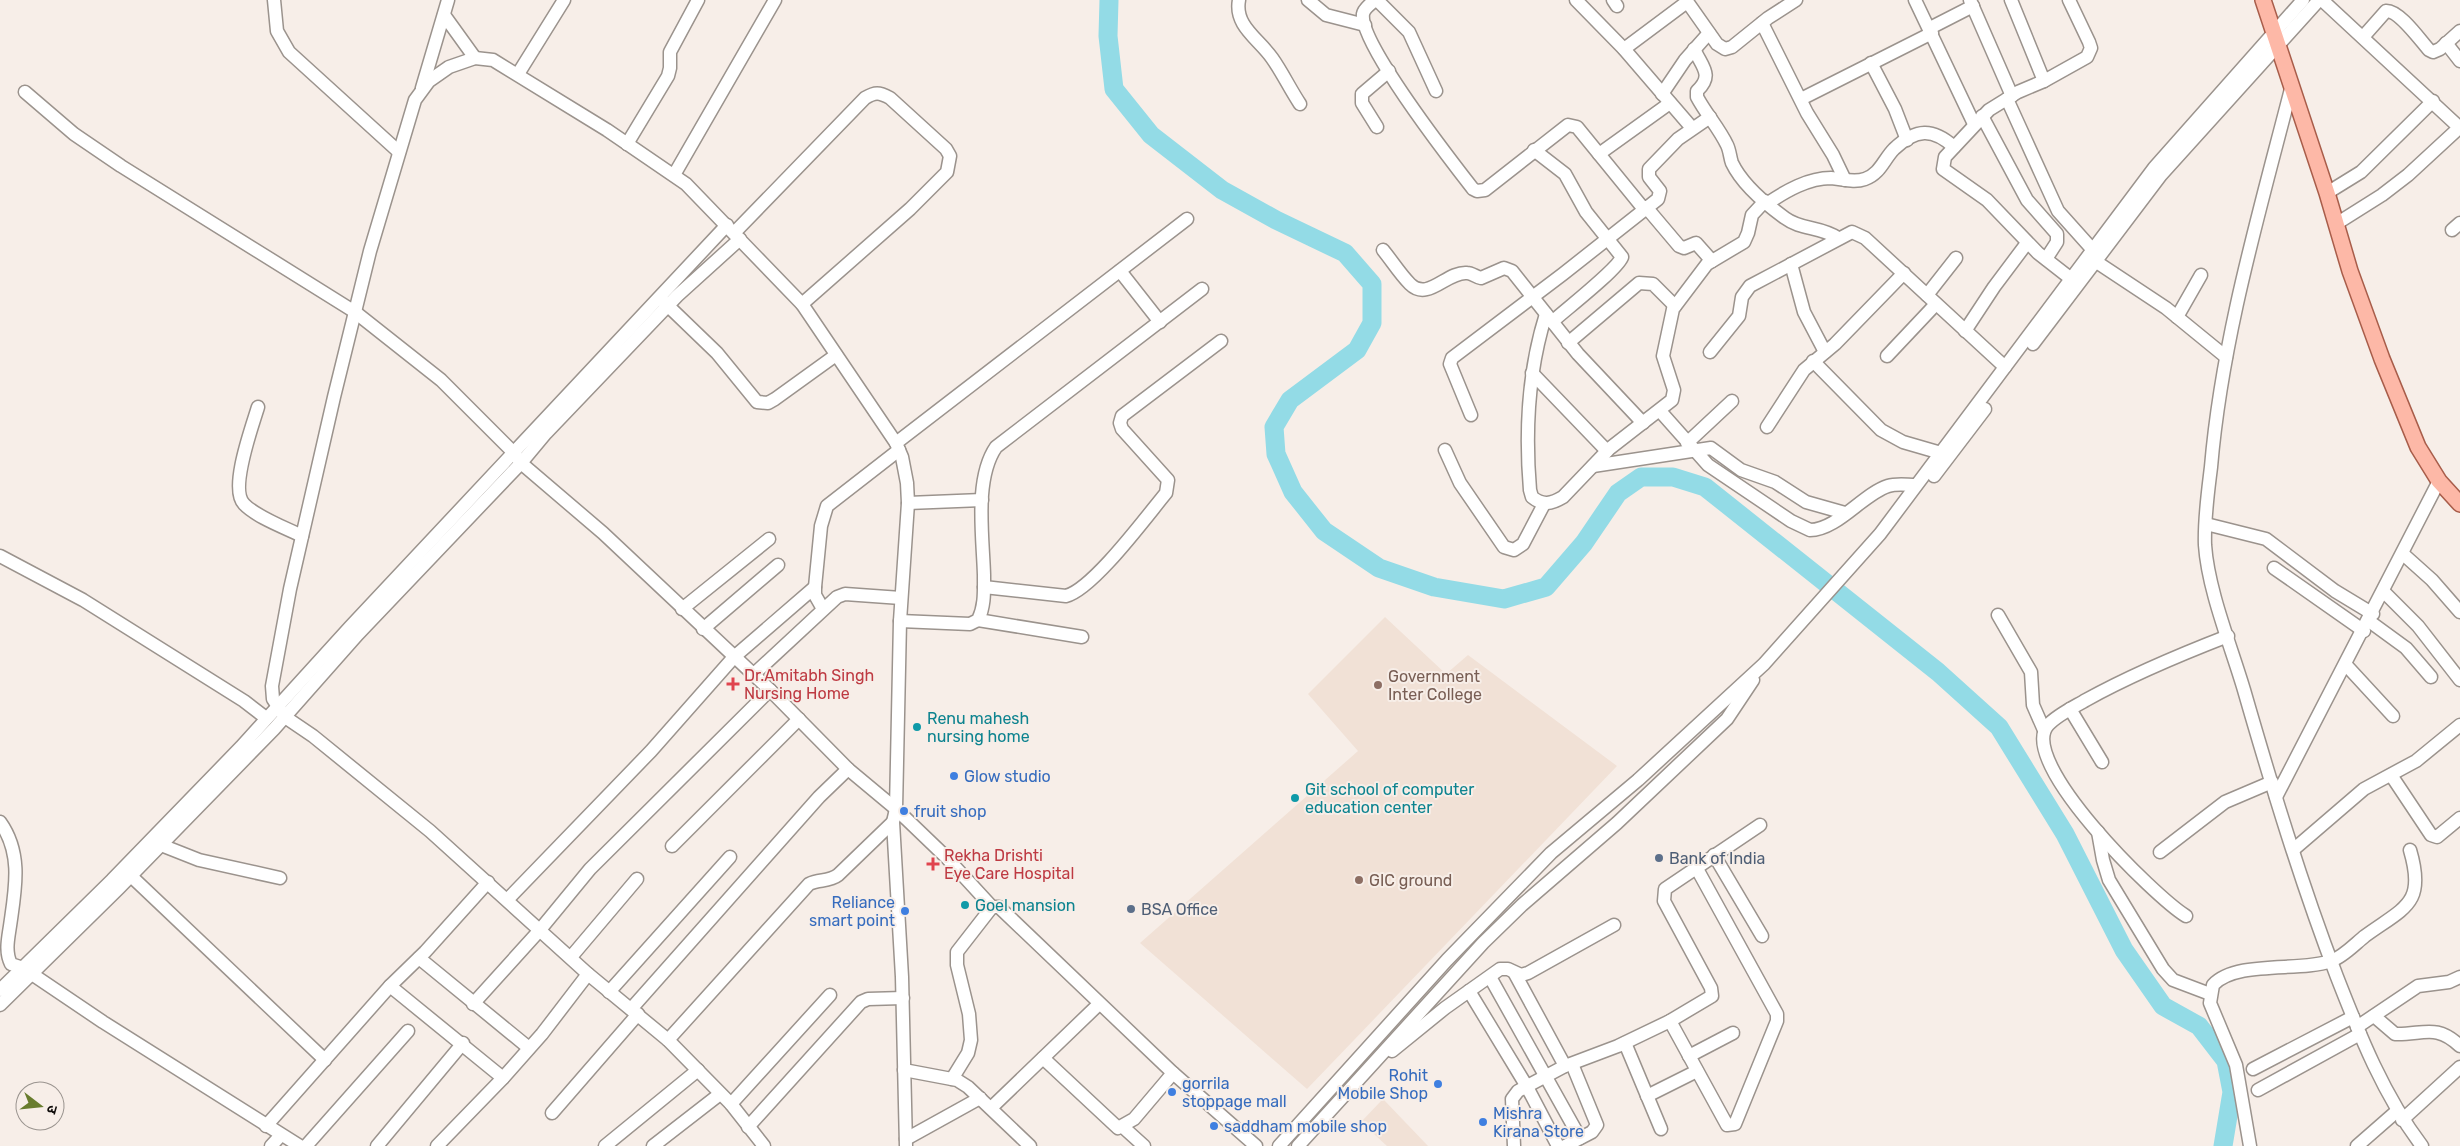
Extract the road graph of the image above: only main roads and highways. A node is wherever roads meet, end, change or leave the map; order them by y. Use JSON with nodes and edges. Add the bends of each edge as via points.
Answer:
{"nodes":[{"id":1,"x":2263,"y":0,"type":"edge"},
{"id":2,"x":2460,"y":504,"type":"edge"}],
"edges":[{"from":1,"to":2,"type":"main road","via":[[2350,271],[2399,402],[2418,447],[2439,481]]}]}
